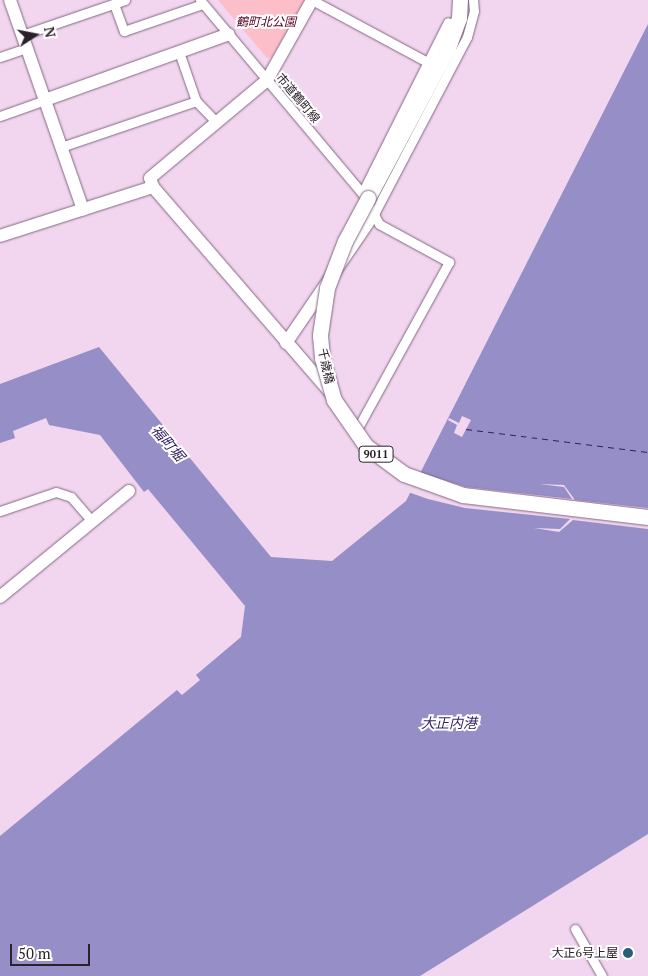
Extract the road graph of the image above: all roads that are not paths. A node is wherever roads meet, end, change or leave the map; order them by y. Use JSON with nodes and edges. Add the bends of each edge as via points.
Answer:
{"nodes":[{"id":1,"x":10,"y":0,"type":"edge"},
{"id":2,"x":125,"y":0,"type":"edge"},
{"id":3,"x":312,"y":0,"type":"edge"},
{"id":4,"x":473,"y":0,"type":"edge"},
{"id":5,"x":201,"y":2,"type":"edge"},
{"id":6,"x":114,"y":4,"type":"junction"},
{"id":7,"x":460,"y":6,"type":"edge"},
{"id":8,"x":448,"y":22,"type":"dead end"},
{"id":9,"x":228,"y":34,"type":"junction"},
{"id":10,"x":24,"y":41,"type":"junction"},
{"id":11,"x":179,"y":52,"type":"junction"},
{"id":12,"x":0,"y":57,"type":"edge"},
{"id":13,"x":429,"y":64,"type":"junction"},
{"id":14,"x":267,"y":80,"type":"junction"},
{"id":15,"x":45,"y":100,"type":"junction"},
{"id":16,"x":196,"y":101,"type":"junction"},
{"id":17,"x":0,"y":116,"type":"edge"},
{"id":18,"x":216,"y":122,"type":"junction"},
{"id":19,"x":61,"y":147,"type":"junction"},
{"id":20,"x":153,"y":187,"type":"junction"},
{"id":21,"x":362,"y":194,"type":"junction"},
{"id":22,"x":84,"y":210,"type":"junction"},
{"id":23,"x":374,"y":214,"type":"junction"},
{"id":24,"x":0,"y":236,"type":"edge"},
{"id":25,"x":286,"y":344,"type":"junction"},
{"id":26,"x":358,"y":426,"type":"joint"},
{"id":27,"x":129,"y":491,"type":"dead end"},
{"id":28,"x":0,"y":511,"type":"edge"},
{"id":29,"x":648,"y":517,"type":"edge"},
{"id":30,"x":92,"y":521,"type":"junction"},
{"id":31,"x":0,"y":597,"type":"edge"},
{"id":32,"x":575,"y":929,"type":"dead end"},
{"id":33,"x":602,"y":976,"type":"edge"}],
"edges":[{"from":1,"to":10,"type":"street"},
{"from":2,"to":6,"type":"street"},
{"from":3,"to":13,"type":"street"},
{"from":3,"to":14,"type":"street"},
{"from":4,"to":23,"type":"street","via":[[474,11],[467,37]]},
{"from":5,"to":6,"type":"street","via":[[124,31]]},
{"from":5,"to":9,"type":"street","name":"市道鶴町線"},
{"from":6,"to":10,"type":"street"},
{"from":7,"to":29,"type":"main road","name":"千歳橋","number":"9011","bridge":true,"via":[[448,48],[345,241],[327,288],[320,335],[322,358],[334,400],[366,446],[393,468],[418,481],[463,495]]},
{"from":8,"to":13,"type":"street"},
{"from":9,"to":11,"type":"street"},
{"from":9,"to":14,"type":"street","name":"市道鶴町線"},
{"from":10,"to":12,"type":"street"},
{"from":10,"to":15,"type":"street"},
{"from":11,"to":15,"type":"street"},
{"from":11,"to":16,"type":"street"},
{"from":13,"to":21,"type":"street"},
{"from":14,"to":18,"type":"street"},
{"from":14,"to":21,"type":"street","name":"市道鶴町線"},
{"from":15,"to":17,"type":"street"},
{"from":15,"to":19,"type":"street"},
{"from":16,"to":18,"type":"street"},
{"from":16,"to":19,"type":"street"},
{"from":18,"to":20,"type":"street","via":[[150,178]]},
{"from":19,"to":22,"type":"street"},
{"from":20,"to":22,"type":"street"},
{"from":20,"to":25,"type":"street"},
{"from":21,"to":23,"type":"street","name":"市道鶴町線"},
{"from":22,"to":24,"type":"street"},
{"from":23,"to":25,"type":"street"},
{"from":23,"to":26,"type":"street","name":"市道鶴町線","via":[[379,224],[449,262]]},
{"from":25,"to":26,"type":"street"},
{"from":27,"to":30,"type":"street"},
{"from":28,"to":30,"type":"street","via":[[56,492],[71,497]]},
{"from":30,"to":31,"type":"street"},
{"from":32,"to":33,"type":"street"}]}
